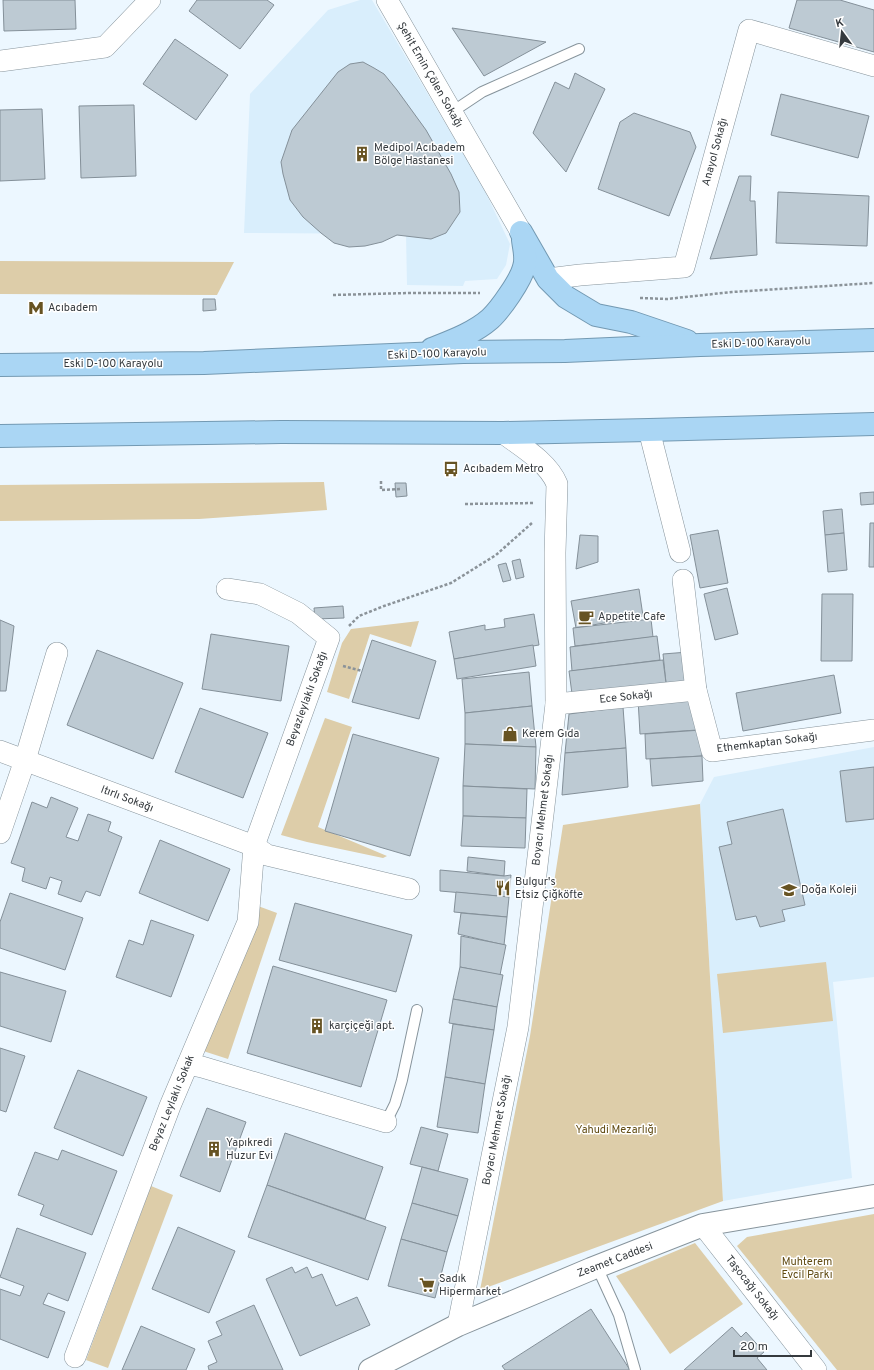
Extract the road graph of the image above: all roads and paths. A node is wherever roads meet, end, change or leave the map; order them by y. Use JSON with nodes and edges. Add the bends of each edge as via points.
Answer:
{"nodes":[{"id":1,"x":150,"y":0,"type":"edge"},
{"id":2,"x":387,"y":0,"type":"edge"},
{"id":3,"x":579,"y":49,"type":"dead end"},
{"id":4,"x":0,"y":61,"type":"edge"},
{"id":5,"x":874,"y":66,"type":"edge"},
{"id":6,"x":452,"y":112,"type":"junction"},
{"id":7,"x":521,"y":232,"type":"junction"},
{"id":8,"x":548,"y":279,"type":"junction"},
{"id":9,"x":874,"y":283,"type":"edge"},
{"id":10,"x":486,"y":293,"type":"dead end"},
{"id":11,"x":333,"y":295,"type":"dead end"},
{"id":12,"x":633,"y":298,"type":"dead end"},
{"id":13,"x":874,"y":340,"type":"edge"},
{"id":14,"x":700,"y":345,"type":"junction"},
{"id":15,"x":420,"y":354,"type":"junction"},
{"id":16,"x":0,"y":365,"type":"edge"},
{"id":17,"x":874,"y":424,"type":"edge"},
{"id":18,"x":649,"y":430,"type":"junction"},
{"id":19,"x":503,"y":433,"type":"junction"},
{"id":20,"x":0,"y":436,"type":"edge"},
{"id":21,"x":381,"y":481,"type":"dead end"},
{"id":22,"x":400,"y":489,"type":"dead end"},
{"id":23,"x":538,"y":503,"type":"dead end"},
{"id":24,"x":465,"y":504,"type":"dead end"},
{"id":25,"x":535,"y":520,"type":"dead end"},
{"id":26,"x":680,"y":552,"type":"dead end"},
{"id":27,"x":683,"y":580,"type":"dead end"},
{"id":28,"x":227,"y":589,"type":"dead end"},
{"id":29,"x":347,"y":627,"type":"dead end"},
{"id":30,"x":57,"y":653,"type":"dead end"},
{"id":31,"x":342,"y":666,"type":"dead end"},
{"id":32,"x":362,"y":671,"type":"dead end"},
{"id":33,"x":696,"y":690,"type":"junction"},
{"id":34,"x":556,"y":704,"type":"junction"},
{"id":35,"x":874,"y":730,"type":"edge"},
{"id":36,"x":0,"y":751,"type":"edge"},
{"id":37,"x":25,"y":760,"type":"junction"},
{"id":38,"x":0,"y":833,"type":"edge"},
{"id":39,"x":254,"y":846,"type":"junction"},
{"id":40,"x":409,"y":889,"type":"dead end"},
{"id":41,"x":417,"y":1010,"type":"dead end"},
{"id":42,"x":188,"y":1064,"type":"junction"},
{"id":43,"x":386,"y":1122,"type":"joint"},
{"id":44,"x":874,"y":1196,"type":"edge"},
{"id":45,"x":703,"y":1225,"type":"junction"},
{"id":46,"x":596,"y":1267,"type":"junction"},
{"id":47,"x":458,"y":1325,"type":"junction"},
{"id":48,"x":75,"y":1357,"type":"dead end"},
{"id":49,"x":402,"y":1361,"type":"edge"},
{"id":50,"x":370,"y":1370,"type":"edge"},
{"id":51,"x":635,"y":1370,"type":"edge"},
{"id":52,"x":816,"y":1370,"type":"edge"}],
"edges":[{"from":1,"to":4,"type":"street","via":[[105,48]]},
{"from":2,"to":6,"type":"street","name":"Şehit Emin Çölen Sokağı"},
{"from":3,"to":6,"type":"lane","via":[[482,92]]},
{"from":5,"to":8,"type":"street","name":"Anayol Sokağı","via":[[749,30],[684,267]]},
{"from":6,"to":7,"type":"street","name":"Şehit Emin Çölen Sokağı"},
{"from":7,"to":8,"type":"highway"},
{"from":7,"to":15,"type":"highway","via":[[526,256],[524,268],[514,288],[490,319],[473,330]]},
{"from":8,"to":14,"type":"highway","via":[[566,297],[596,315],[632,322]]},
{"from":9,"to":12,"type":"path","via":[[732,292],[668,299]]},
{"from":10,"to":11,"type":"path"},
{"from":13,"to":14,"type":"highway","name":"Eski D-100 Karayolu"},
{"from":14,"to":15,"type":"highway","name":"Eski D-100 Karayolu"},
{"from":15,"to":16,"type":"highway","name":"Eski D-100 Karayolu","via":[[204,363]]},
{"from":17,"to":18,"type":"highway"},
{"from":18,"to":19,"type":"highway"},
{"from":18,"to":26,"type":"street"},
{"from":19,"to":20,"type":"highway","via":[[281,432]]},
{"from":19,"to":34,"type":"street","name":"Boyacı Mehmet Sokağı","via":[[545,466],[553,474],[557,484]]},
{"from":21,"to":22,"type":"path","via":[[381,490]]},
{"from":23,"to":24,"type":"path"},
{"from":25,"to":29,"type":"path","via":[[496,555],[451,583],[359,616]]},
{"from":27,"to":33,"type":"street","name":"Ethemkaptan Sokağı"},
{"from":28,"to":39,"type":"street","name":"Beyazleylaklı Sokağı","via":[[260,594],[298,613],[329,638]]},
{"from":30,"to":37,"type":"street"},
{"from":31,"to":32,"type":"path"},
{"from":33,"to":34,"type":"street","name":"Ece Sokağı"},
{"from":33,"to":35,"type":"street","name":"Ethemkaptan Sokağı","via":[[712,751]]},
{"from":34,"to":47,"type":"street","name":"Boyacı Mehmet Sokağı","via":[[518,1027]]},
{"from":36,"to":37,"type":"street","name":"Itırlı Sokağı"},
{"from":37,"to":38,"type":"street"},
{"from":37,"to":39,"type":"street","name":"Itırlı Sokağı"},
{"from":39,"to":40,"type":"street","name":"Itırlı Sokağı","via":[[267,855]]},
{"from":39,"to":42,"type":"street","name":"Beyaz Leylaklı Sokak","via":[[248,922]]},
{"from":41,"to":43,"type":"lane","via":[[402,1080],[395,1104]]},
{"from":42,"to":43,"type":"street"},
{"from":42,"to":48,"type":"street","name":"Beyaz Leylaklı Sokak"},
{"from":44,"to":45,"type":"street","name":"Zeamet Caddesi"},
{"from":45,"to":46,"type":"street","name":"Zeamet Caddesi"},
{"from":45,"to":52,"type":"street","name":"Taşocağı Sokağı"},
{"from":46,"to":47,"type":"street","name":"Zeamet Caddesi"},
{"from":46,"to":51,"type":"lane","via":[[619,1315]]},
{"from":47,"to":49,"type":"street","name":"Zeamet Caddesi"},
{"from":49,"to":50,"type":"street","name":"Zeamet Caddesi"}]}
